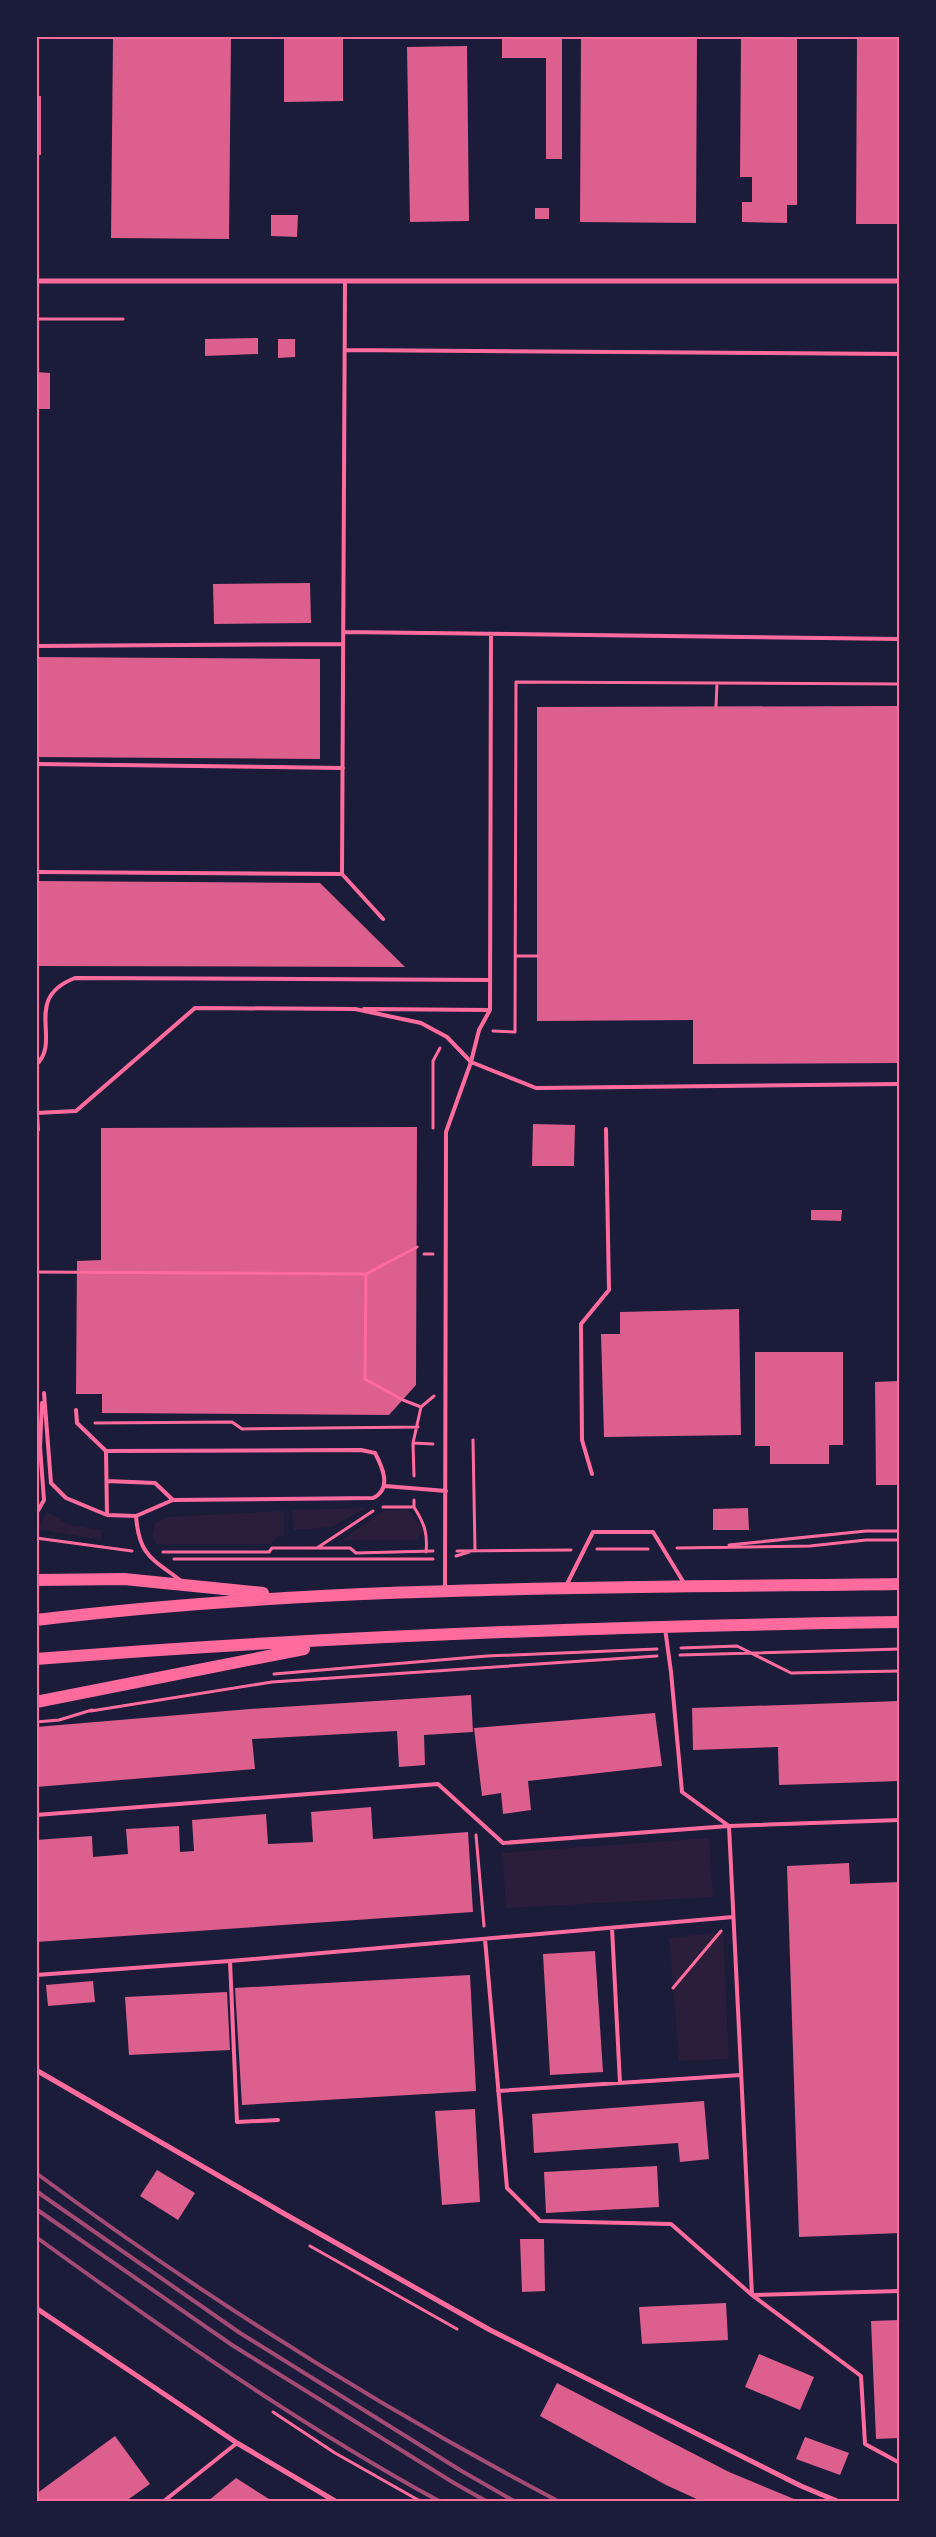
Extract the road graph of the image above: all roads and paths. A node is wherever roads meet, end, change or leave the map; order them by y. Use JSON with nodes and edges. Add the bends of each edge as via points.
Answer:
{"nodes":[{"id":1,"x":36,"y":281,"type":"edge"},
{"id":2,"x":345,"y":281,"type":"junction"},
{"id":3,"x":900,"y":281,"type":"edge"},
{"id":4,"x":36,"y":319,"type":"edge"},
{"id":5,"x":123,"y":319,"type":"dead end"},
{"id":6,"x":345,"y":350,"type":"junction"},
{"id":7,"x":900,"y":354,"type":"edge"},
{"id":8,"x":343,"y":632,"type":"junction"},
{"id":9,"x":491,"y":634,"type":"junction"},
{"id":10,"x":900,"y":639,"type":"edge"},
{"id":11,"x":343,"y":644,"type":"junction"},
{"id":12,"x":36,"y":646,"type":"edge"},
{"id":13,"x":717,"y":684,"type":"junction"},
{"id":14,"x":900,"y":684,"type":"edge"},
{"id":15,"x":716,"y":706,"type":"dead end"},
{"id":16,"x":36,"y":764,"type":"edge"},
{"id":17,"x":342,"y":768,"type":"junction"},
{"id":18,"x":36,"y":872,"type":"edge"},
{"id":19,"x":342,"y":874,"type":"junction"},
{"id":20,"x":383,"y":919,"type":"dead end"},
{"id":21,"x":516,"y":956,"type":"junction"},
{"id":22,"x":537,"y":956,"type":"dead end"},
{"id":23,"x":490,"y":980,"type":"junction"},
{"id":24,"x":355,"y":1009,"type":"junction"},
{"id":25,"x":490,"y":1010,"type":"junction"},
{"id":26,"x":515,"y":1032,"type":"dead end"},
{"id":27,"x":432,"y":1061,"type":"dead end"},
{"id":28,"x":470,"y":1062,"type":"junction"},
{"id":29,"x":36,"y":1065,"type":"edge"},
{"id":30,"x":900,"y":1084,"type":"edge"},
{"id":31,"x":37,"y":1114,"type":"edge"},
{"id":32,"x":433,"y":1120,"type":"dead end"},
{"id":33,"x":606,"y":1129,"type":"dead end"},
{"id":34,"x":38,"y":1130,"type":"dead end"},
{"id":35,"x":417,"y":1247,"type":"dead end"},
{"id":36,"x":424,"y":1254,"type":"dead end"},
{"id":37,"x":433,"y":1254,"type":"dead end"},
{"id":38,"x":36,"y":1272,"type":"edge"},
{"id":39,"x":366,"y":1274,"type":"junction"},
{"id":40,"x":421,"y":1407,"type":"dead end"},
{"id":41,"x":76,"y":1410,"type":"dead end"},
{"id":42,"x":77,"y":1424,"type":"junction"},
{"id":43,"x":418,"y":1427,"type":"dead end"},
{"id":44,"x":473,"y":1440,"type":"dead end"},
{"id":45,"x":413,"y":1443,"type":"dead end"},
{"id":46,"x":434,"y":1444,"type":"dead end"},
{"id":47,"x":106,"y":1451,"type":"junction"},
{"id":48,"x":592,"y":1474,"type":"dead end"},
{"id":49,"x":106,"y":1481,"type":"junction"},
{"id":50,"x":385,"y":1486,"type":"junction"},
{"id":51,"x":446,"y":1491,"type":"junction"},
{"id":52,"x":173,"y":1500,"type":"junction"},
{"id":53,"x":414,"y":1507,"type":"dead end"},
{"id":54,"x":36,"y":1514,"type":"edge"},
{"id":55,"x":108,"y":1515,"type":"junction"},
{"id":56,"x":136,"y":1516,"type":"junction"},
{"id":57,"x":900,"y":1531,"type":"edge"},
{"id":58,"x":36,"y":1538,"type":"edge"},
{"id":59,"x":900,"y":1540,"type":"edge"},
{"id":60,"x":446,"y":1551,"type":"junction"},
{"id":61,"x":475,"y":1551,"type":"junction"},
{"id":62,"x":144,"y":1552,"type":"junction"},
{"id":63,"x":426,"y":1552,"type":"junction"},
{"id":64,"x":446,"y":1559,"type":"junction"},
{"id":65,"x":154,"y":1560,"type":"junction"},
{"id":66,"x":36,"y":1580,"type":"edge"},
{"id":67,"x":900,"y":1584,"type":"edge"},
{"id":68,"x":186,"y":1585,"type":"junction"},
{"id":69,"x":687,"y":1587,"type":"junction"},
{"id":70,"x":565,"y":1589,"type":"junction"},
{"id":71,"x":445,"y":1591,"type":"junction"},
{"id":72,"x":295,"y":1596,"type":"junction"},
{"id":73,"x":36,"y":1620,"type":"edge"},
{"id":74,"x":900,"y":1622,"type":"edge"},
{"id":75,"x":664,"y":1626,"type":"junction"},
{"id":76,"x":341,"y":1641,"type":"junction"},
{"id":77,"x":668,"y":1649,"type":"junction"},
{"id":78,"x":900,"y":1649,"type":"edge"},
{"id":79,"x":752,"y":1654,"type":"junction"},
{"id":80,"x":668,"y":1656,"type":"junction"},
{"id":81,"x":36,"y":1659,"type":"edge"},
{"id":82,"x":900,"y":1671,"type":"edge"},
{"id":83,"x":264,"y":1676,"type":"dead end"},
{"id":84,"x":127,"y":1699,"type":"dead end"},
{"id":85,"x":36,"y":1702,"type":"edge"},
{"id":86,"x":87,"y":1712,"type":"junction"},
{"id":87,"x":62,"y":1714,"type":"dead end"},
{"id":88,"x":53,"y":1715,"type":"dead end"},
{"id":89,"x":36,"y":1717,"type":"edge"},
{"id":90,"x":36,"y":1722,"type":"edge"},
{"id":91,"x":36,"y":1816,"type":"edge"},
{"id":92,"x":474,"y":1817,"type":"junction"},
{"id":93,"x":900,"y":1820,"type":"edge"},
{"id":94,"x":729,"y":1826,"type":"junction"},
{"id":95,"x":733,"y":1917,"type":"junction"},
{"id":96,"x":612,"y":1928,"type":"junction"},
{"id":97,"x":485,"y":1939,"type":"junction"},
{"id":98,"x":230,"y":1961,"type":"junction"},
{"id":99,"x":36,"y":1976,"type":"edge"},
{"id":100,"x":673,"y":1988,"type":"dead end"},
{"id":101,"x":36,"y":2070,"type":"edge"},
{"id":102,"x":741,"y":2075,"type":"junction"},
{"id":103,"x":620,"y":2083,"type":"junction"},
{"id":104,"x":498,"y":2090,"type":"junction"},
{"id":105,"x":278,"y":2120,"type":"dead end"},
{"id":106,"x":900,"y":2290,"type":"edge"},
{"id":107,"x":752,"y":2295,"type":"junction"},
{"id":108,"x":36,"y":2308,"type":"edge"},
{"id":109,"x":273,"y":2412,"type":"dead end"},
{"id":110,"x":238,"y":2443,"type":"junction"},
{"id":111,"x":900,"y":2463,"type":"edge"},
{"id":112,"x":164,"y":2501,"type":"edge"},
{"id":113,"x":335,"y":2501,"type":"edge"},
{"id":114,"x":420,"y":2501,"type":"edge"},
{"id":115,"x":838,"y":2501,"type":"edge"}],
"edges":[{"from":1,"to":2,"type":"street"},
{"from":2,"to":3,"type":"street"},
{"from":2,"to":6,"type":"lane"},
{"from":4,"to":5,"type":"path"},
{"from":6,"to":7,"type":"lane"},
{"from":6,"to":8,"type":"lane"},
{"from":8,"to":9,"type":"lane"},
{"from":8,"to":11,"type":"lane"},
{"from":9,"to":10,"type":"lane"},
{"from":9,"to":23,"type":"lane"},
{"from":11,"to":12,"type":"lane"},
{"from":11,"to":17,"type":"lane"},
{"from":13,"to":14,"type":"path"},
{"from":13,"to":15,"type":"path"},
{"from":13,"to":21,"type":"path","via":[[516,682]]},
{"from":16,"to":17,"type":"lane"},
{"from":17,"to":19,"type":"lane"},
{"from":18,"to":19,"type":"lane"},
{"from":19,"to":20,"type":"lane"},
{"from":21,"to":22,"type":"path"},
{"from":21,"to":26,"type":"path"},
{"from":23,"to":25,"type":"lane"},
{"from":23,"to":29,"type":"lane","via":[[75,978],[59,984],[50,996],[46,1010],[45,1047]]},
{"from":24,"to":25,"type":"lane"},
{"from":24,"to":28,"type":"lane","via":[[421,1023],[447,1037]]},
{"from":24,"to":31,"type":"lane","via":[[195,1008],[76,1111]]},
{"from":25,"to":28,"type":"lane","via":[[478,1030]]},
{"from":27,"to":32,"type":"path"},
{"from":28,"to":30,"type":"lane","via":[[536,1088]]},
{"from":28,"to":51,"type":"lane","via":[[446,1132]]},
{"from":31,"to":34,"type":"lane"},
{"from":33,"to":48,"type":"lane","via":[[608,1290],[581,1324],[582,1440]]},
{"from":35,"to":39,"type":"path"},
{"from":36,"to":37,"type":"path"},
{"from":38,"to":39,"type":"path"},
{"from":39,"to":40,"type":"path","via":[[365,1379]]},
{"from":41,"to":42,"type":"lane"},
{"from":42,"to":43,"type":"path","via":[[232,1422],[242,1429]]},
{"from":42,"to":47,"type":"lane"},
{"from":44,"to":61,"type":"path"},
{"from":45,"to":46,"type":"path"},
{"from":47,"to":49,"type":"lane"},
{"from":47,"to":50,"type":"lane","via":[[361,1450],[375,1453],[384,1472]]},
{"from":49,"to":52,"type":"lane","via":[[155,1483]]},
{"from":49,"to":55,"type":"lane"},
{"from":50,"to":51,"type":"lane"},
{"from":50,"to":52,"type":"lane","via":[[380,1495],[373,1498]]},
{"from":51,"to":60,"type":"lane"},
{"from":52,"to":56,"type":"lane"},
{"from":53,"to":63,"type":"path","via":[[428,1536]]},
{"from":54,"to":55,"type":"lane","via":[[44,1500],[40,1447],[44,1393],[51,1483],[66,1498]]},
{"from":55,"to":56,"type":"lane"},
{"from":56,"to":62,"type":"lane"},
{"from":57,"to":59,"type":"path","via":[[703,1548]]},
{"from":58,"to":62,"type":"path"},
{"from":60,"to":61,"type":"path"},
{"from":60,"to":63,"type":"path"},
{"from":60,"to":64,"type":"lane"},
{"from":61,"to":64,"type":"path"},
{"from":62,"to":63,"type":"path","via":[[269,1552],[272,1548],[350,1548],[356,1553]]},
{"from":62,"to":65,"type":"lane"},
{"from":64,"to":65,"type":"path"},
{"from":64,"to":71,"type":"lane"},
{"from":65,"to":68,"type":"lane"},
{"from":66,"to":68,"type":"main road","via":[[124,1579]]},
{"from":67,"to":69,"type":"main road"},
{"from":68,"to":72,"type":"main road"},
{"from":69,"to":70,"type":"main road"},
{"from":69,"to":70,"type":"lane","via":[[653,1532],[593,1532]]},
{"from":70,"to":71,"type":"main road"},
{"from":71,"to":72,"type":"main road"},
{"from":72,"to":73,"type":"main road"},
{"from":74,"to":75,"type":"main road"},
{"from":75,"to":76,"type":"main road"},
{"from":75,"to":77,"type":"lane"},
{"from":76,"to":81,"type":"main road"},
{"from":76,"to":85,"type":"main road"},
{"from":77,"to":79,"type":"path","via":[[737,1646]]},
{"from":77,"to":80,"type":"lane"},
{"from":77,"to":83,"type":"path","via":[[487,1656]]},
{"from":78,"to":79,"type":"path"},
{"from":79,"to":80,"type":"path"},
{"from":79,"to":82,"type":"path","via":[[791,1672]]},
{"from":80,"to":86,"type":"path","via":[[272,1682]]},
{"from":80,"to":94,"type":"lane","via":[[682,1792]]},
{"from":84,"to":86,"type":"path"},
{"from":86,"to":87,"type":"path"},
{"from":86,"to":90,"type":"path"},
{"from":88,"to":89,"type":"path"},
{"from":91,"to":92,"type":"lane","via":[[438,1784]]},
{"from":92,"to":94,"type":"lane","via":[[503,1843]]},
{"from":92,"to":97,"type":"path"},
{"from":93,"to":94,"type":"lane"},
{"from":94,"to":95,"type":"lane"},
{"from":95,"to":96,"type":"lane"},
{"from":95,"to":100,"type":"path"},
{"from":95,"to":102,"type":"lane"},
{"from":96,"to":97,"type":"lane"},
{"from":96,"to":103,"type":"lane"},
{"from":97,"to":98,"type":"lane"},
{"from":97,"to":104,"type":"lane"},
{"from":98,"to":99,"type":"lane"},
{"from":98,"to":105,"type":"lane","via":[[237,2122]]},
{"from":101,"to":115,"type":"street","via":[[490,2330],[801,2486]]},
{"from":102,"to":103,"type":"lane"},
{"from":102,"to":107,"type":"lane"},
{"from":103,"to":104,"type":"lane"},
{"from":104,"to":107,"type":"lane","via":[[507,2188],[540,2221],[671,2224]]},
{"from":106,"to":107,"type":"lane"},
{"from":107,"to":111,"type":"lane","via":[[861,2376],[865,2444]]},
{"from":108,"to":110,"type":"street"},
{"from":109,"to":114,"type":"path","via":[[334,2453]]},
{"from":110,"to":112,"type":"lane"},
{"from":110,"to":113,"type":"street"}]}
